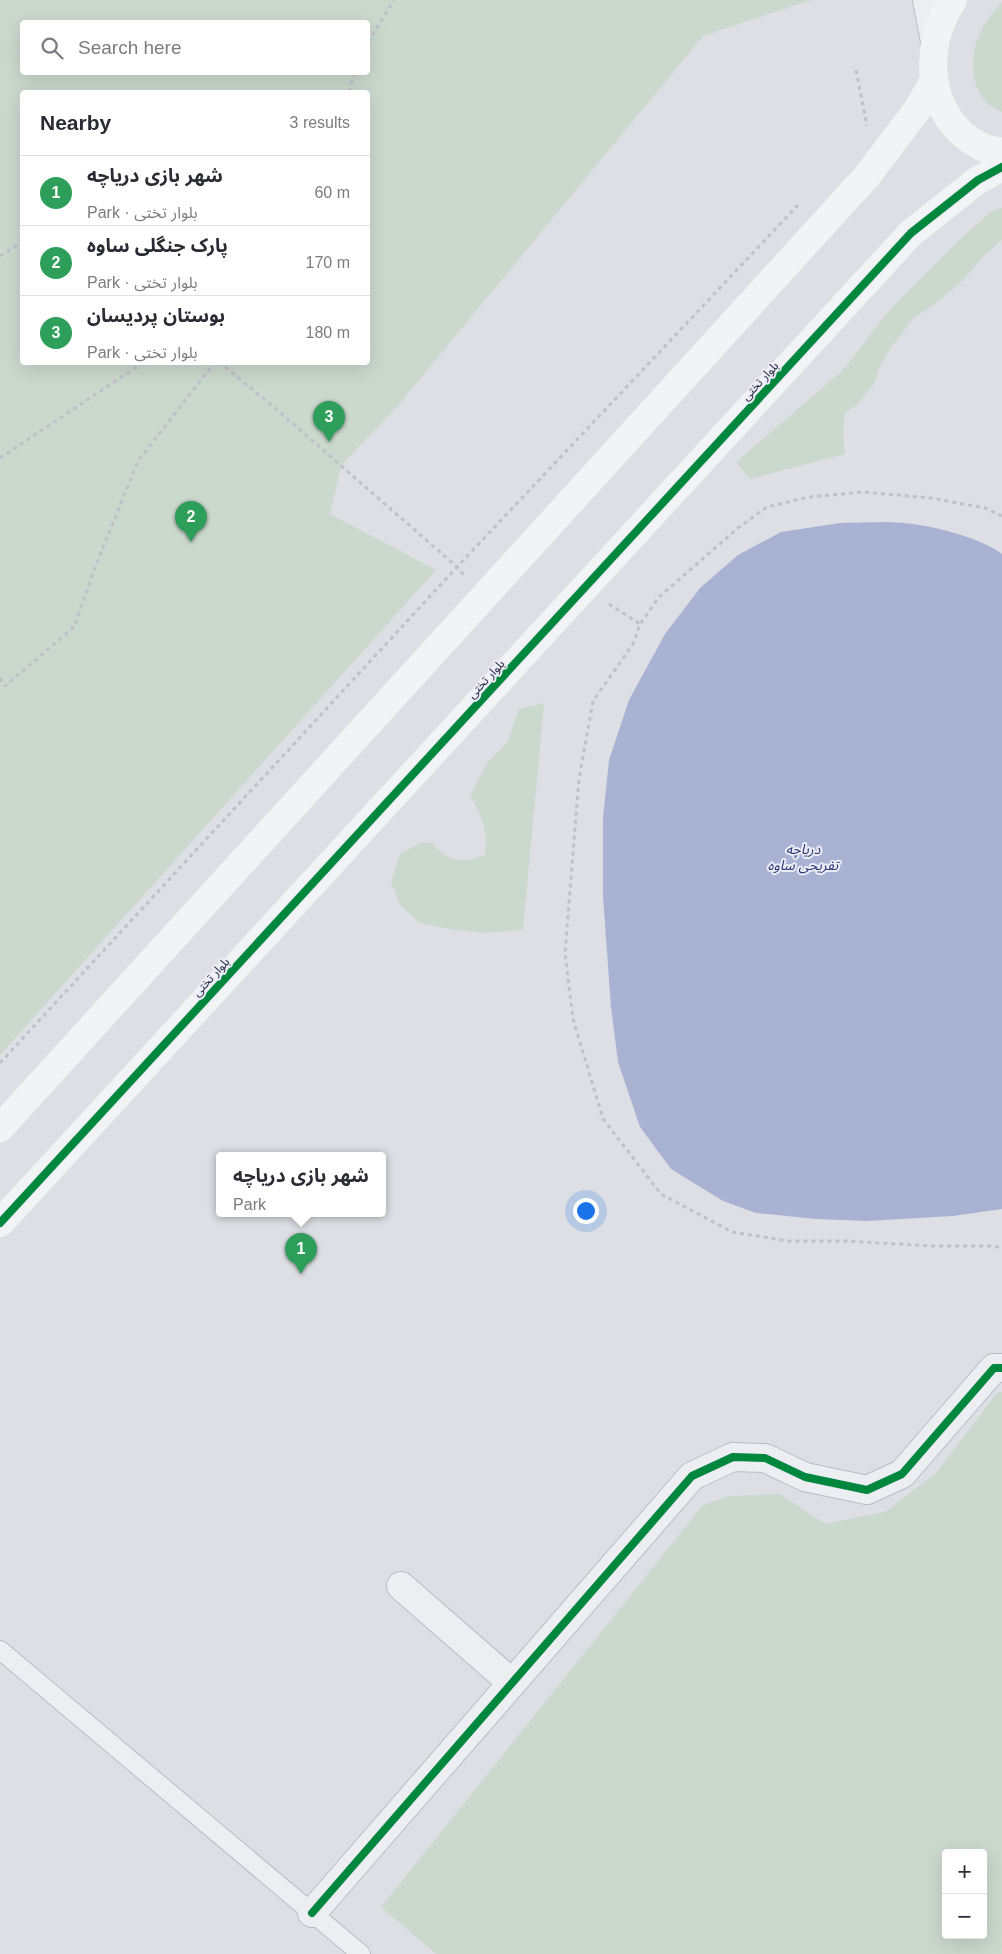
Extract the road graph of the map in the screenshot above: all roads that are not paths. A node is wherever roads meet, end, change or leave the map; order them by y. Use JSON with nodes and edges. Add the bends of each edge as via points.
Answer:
{"nodes":[{"id":1,"x":927,"y":0,"type":"edge"},
{"id":2,"x":953,"y":0,"type":"edge"},
{"id":3,"x":935,"y":41,"type":"junction"},
{"id":4,"x":933,"y":82,"type":"junction"},
{"id":5,"x":1002,"y":152,"type":"edge"},
{"id":6,"x":1002,"y":167,"type":"edge"},
{"id":7,"x":0,"y":1128,"type":"edge"},
{"id":8,"x":0,"y":1223,"type":"edge"},
{"id":9,"x":1002,"y":1368,"type":"edge"},
{"id":10,"x":401,"y":1586,"type":"dead end"},
{"id":11,"x":0,"y":1650,"type":"edge"},
{"id":12,"x":512,"y":1683,"type":"junction"},
{"id":13,"x":312,"y":1913,"type":"junction"},
{"id":14,"x":361,"y":1954,"type":"edge"}],
"edges":[{"from":1,"to":3,"type":"street"},
{"from":2,"to":3,"type":"street"},
{"from":3,"to":4,"type":"street"},
{"from":4,"to":5,"type":"street","via":[[949,121],[963,136],[982,148]]},
{"from":4,"to":7,"type":"street","via":[[917,110],[867,176]]},
{"from":6,"to":8,"type":"street","name":"بلوار تختی","via":[[978,180],[911,234]]},
{"from":9,"to":12,"type":"street","via":[[994,1368],[902,1474],[867,1490],[805,1477],[765,1458],[733,1456],[692,1476]]},
{"from":10,"to":12,"type":"street"},
{"from":11,"to":13,"type":"lane"},
{"from":12,"to":13,"type":"street"},
{"from":13,"to":14,"type":"lane"}]}
